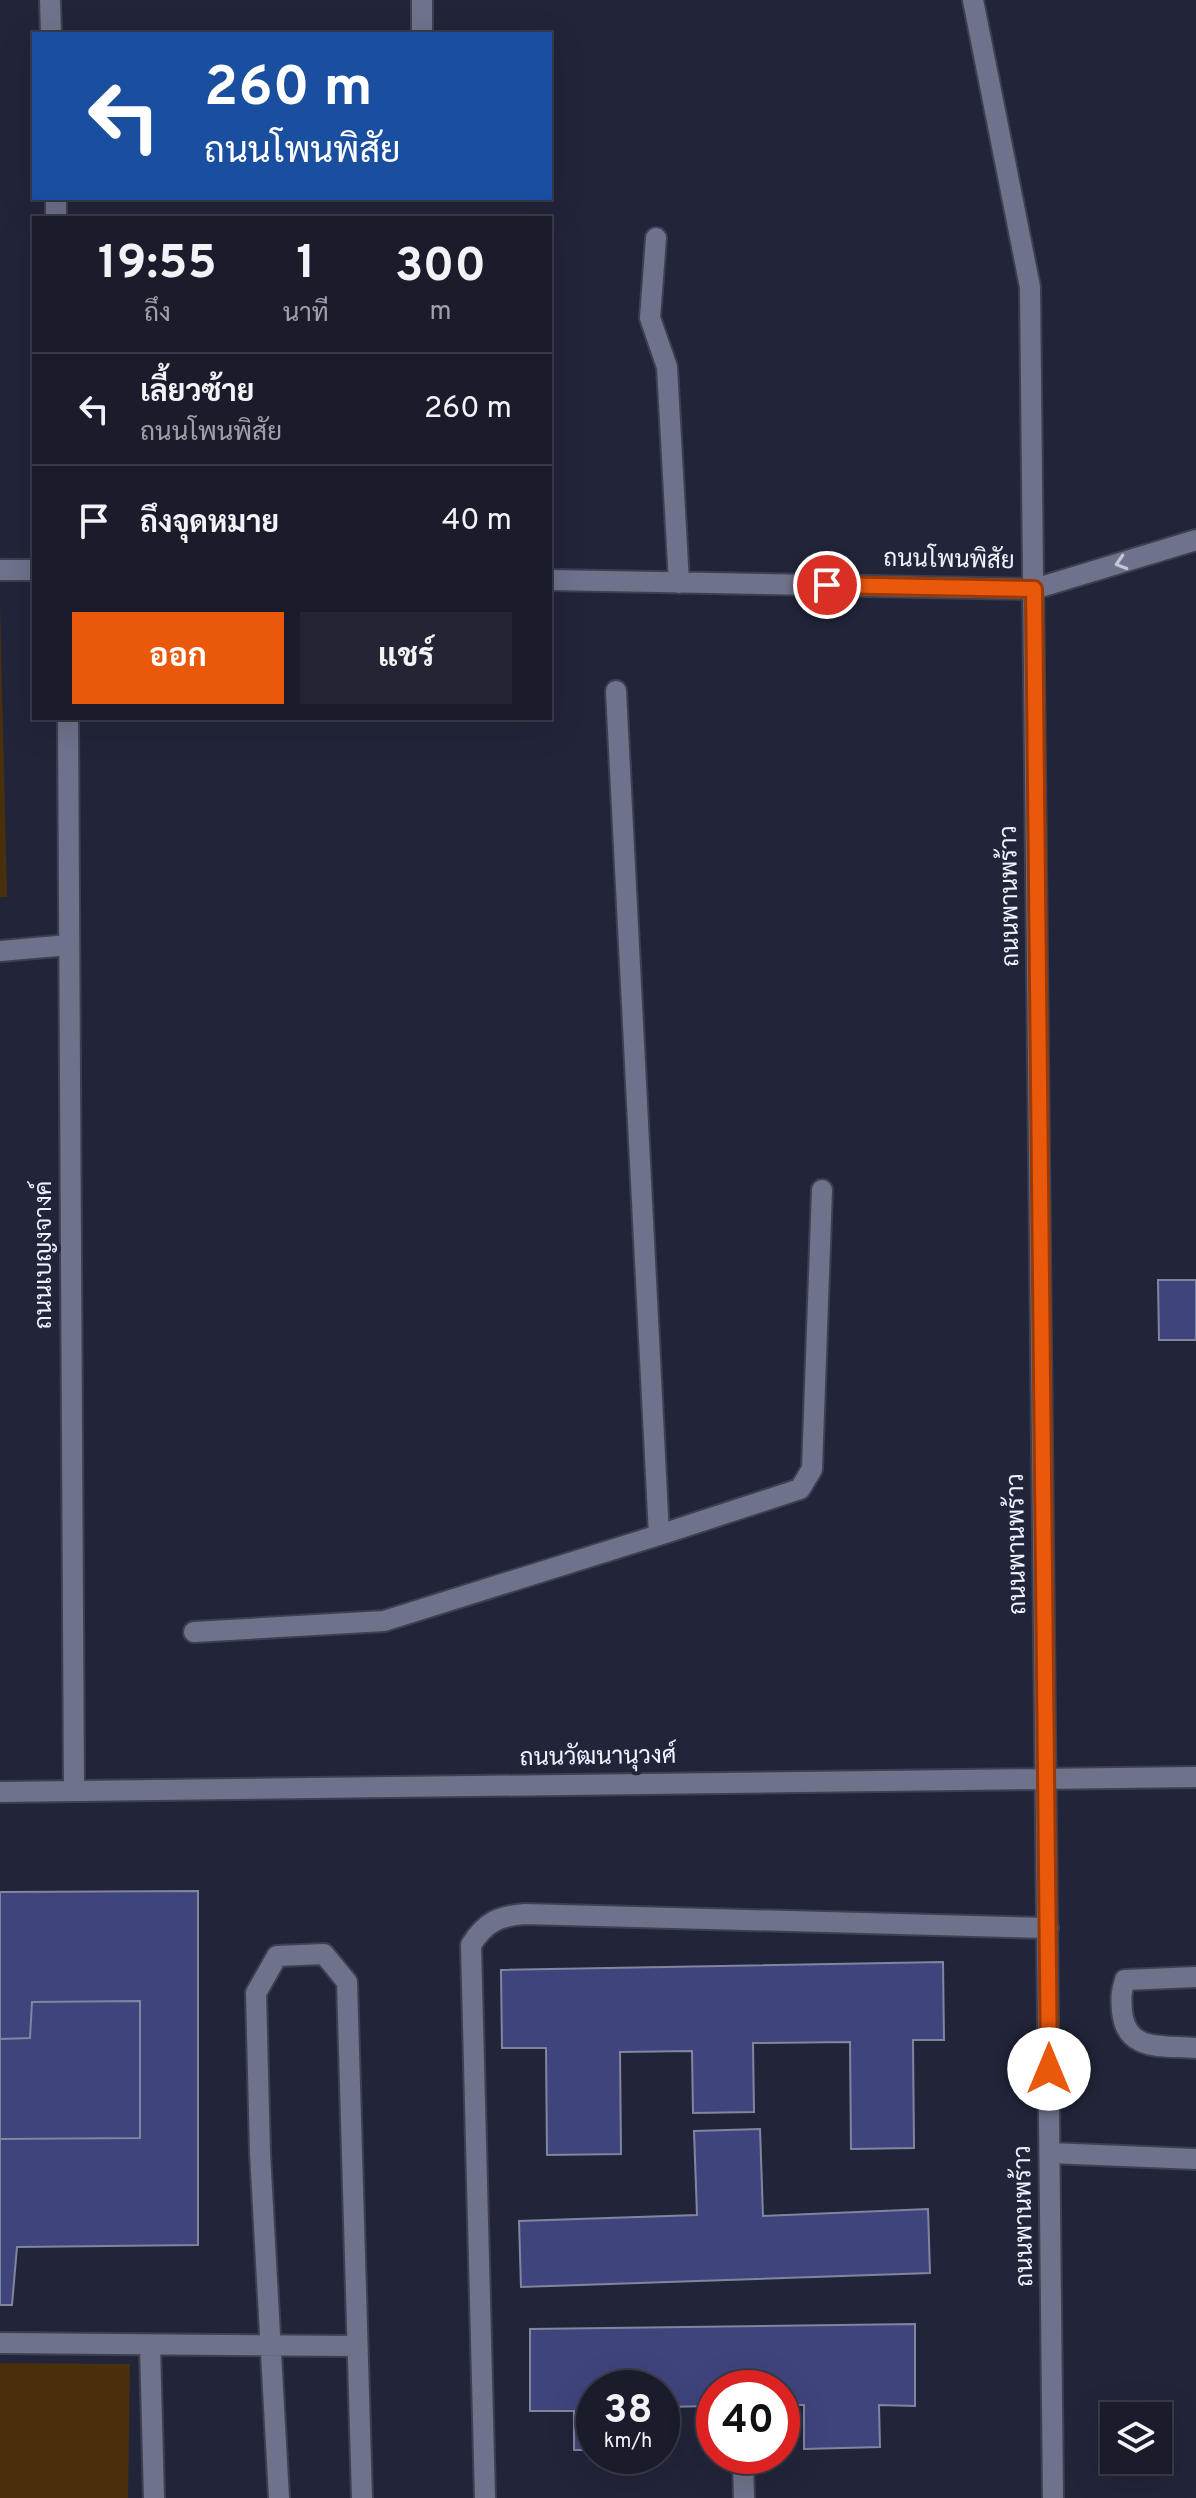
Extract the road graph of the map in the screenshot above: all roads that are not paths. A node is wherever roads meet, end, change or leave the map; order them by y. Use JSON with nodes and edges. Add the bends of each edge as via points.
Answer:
{"nodes":[{"id":1,"x":50,"y":0,"type":"edge"},
{"id":2,"x":422,"y":0,"type":"edge"},
{"id":3,"x":973,"y":0,"type":"edge"},
{"id":4,"x":51,"y":32,"type":"edge"},
{"id":5,"x":422,"y":32,"type":"edge"},
{"id":6,"x":656,"y":238,"type":"dead end"},
{"id":7,"x":1196,"y":540,"type":"edge"},
{"id":8,"x":0,"y":570,"type":"edge"},
{"id":9,"x":32,"y":570,"type":"edge"},
{"id":10,"x":552,"y":580,"type":"edge"},
{"id":11,"x":679,"y":583,"type":"junction"},
{"id":12,"x":1034,"y":589,"type":"junction"},
{"id":13,"x":616,"y":691,"type":"dead end"},
{"id":14,"x":68,"y":720,"type":"edge"},
{"id":15,"x":69,"y":945,"type":"junction"},
{"id":16,"x":0,"y":951,"type":"edge"},
{"id":17,"x":822,"y":1190,"type":"dead end"},
{"id":18,"x":659,"y":1535,"type":"junction"},
{"id":19,"x":194,"y":1632,"type":"dead end"},
{"id":20,"x":1196,"y":1777,"type":"edge"},
{"id":21,"x":1046,"y":1778,"type":"junction"},
{"id":22,"x":74,"y":1791,"type":"junction"},
{"id":23,"x":0,"y":1792,"type":"edge"},
{"id":24,"x":1048,"y":1928,"type":"junction"},
{"id":25,"x":1196,"y":1977,"type":"edge"},
{"id":26,"x":1196,"y":2048,"type":"edge"},
{"id":27,"x":1050,"y":2153,"type":"junction"},
{"id":28,"x":1196,"y":2159,"type":"edge"},
{"id":29,"x":0,"y":2343,"type":"edge"},
{"id":30,"x":150,"y":2346,"type":"junction"},
{"id":31,"x":357,"y":2346,"type":"junction"},
{"id":32,"x":270,"y":2347,"type":"junction"},
{"id":33,"x":743,"y":2474,"type":"edge"},
{"id":34,"x":154,"y":2498,"type":"edge"},
{"id":35,"x":279,"y":2498,"type":"edge"},
{"id":36,"x":362,"y":2498,"type":"edge"},
{"id":37,"x":485,"y":2498,"type":"edge"},
{"id":38,"x":744,"y":2498,"type":"edge"},
{"id":39,"x":1053,"y":2498,"type":"edge"}],
"edges":[{"from":1,"to":4,"type":"street"},
{"from":2,"to":5,"type":"street"},
{"from":3,"to":12,"type":"street","name":"ถนนพานพร้าว","via":[[1030,287]]},
{"from":6,"to":11,"type":"street","via":[[650,318],[667,367]]},
{"from":7,"to":12,"type":"street","name":"ถนนโพนพิสัย","one_way":true},
{"from":8,"to":9,"type":"street"},
{"from":10,"to":11,"type":"street","name":"ถนนโพนพิสัย"},
{"from":11,"to":12,"type":"street","name":"ถนนโพนพิสัย"},
{"from":12,"to":21,"type":"street","name":"ถนนพานพร้าว"},
{"from":13,"to":18,"type":"street"},
{"from":14,"to":15,"type":"street","name":"ถนนเบญงจางค์"},
{"from":15,"to":16,"type":"street"},
{"from":15,"to":22,"type":"street","name":"ถนนเบญงจางค์"},
{"from":17,"to":18,"type":"street","via":[[808,1481],[800,1489]]},
{"from":18,"to":19,"type":"street","via":[[384,1621]]},
{"from":20,"to":21,"type":"street","name":"ถนนวัฒนานุวงศ์"},
{"from":21,"to":22,"type":"street","name":"ถนนวัฒนานุวงศ์"},
{"from":21,"to":24,"type":"street","name":"ถนนพานพร้าว"},
{"from":22,"to":23,"type":"street","name":"ถนนวัฒนานุวงศ์"},
{"from":24,"to":27,"type":"street","name":"ถนนพานพร้าว"},
{"from":24,"to":37,"type":"street","via":[[525,1914],[501,1916],[482,1928],[471,1945]]},
{"from":25,"to":26,"type":"street","via":[[1125,1980],[1120,1993],[1129,2036],[1145,2044]]},
{"from":27,"to":28,"type":"street"},
{"from":27,"to":39,"type":"street","name":"ถนนพานพร้าว"},
{"from":29,"to":30,"type":"street"},
{"from":30,"to":32,"type":"street"},
{"from":30,"to":34,"type":"street"},
{"from":31,"to":32,"type":"street"},
{"from":31,"to":32,"type":"street","via":[[347,1982],[324,1954],[277,1956],[256,1993]]},
{"from":31,"to":36,"type":"street"},
{"from":32,"to":35,"type":"street"},
{"from":33,"to":38,"type":"street"}]}
